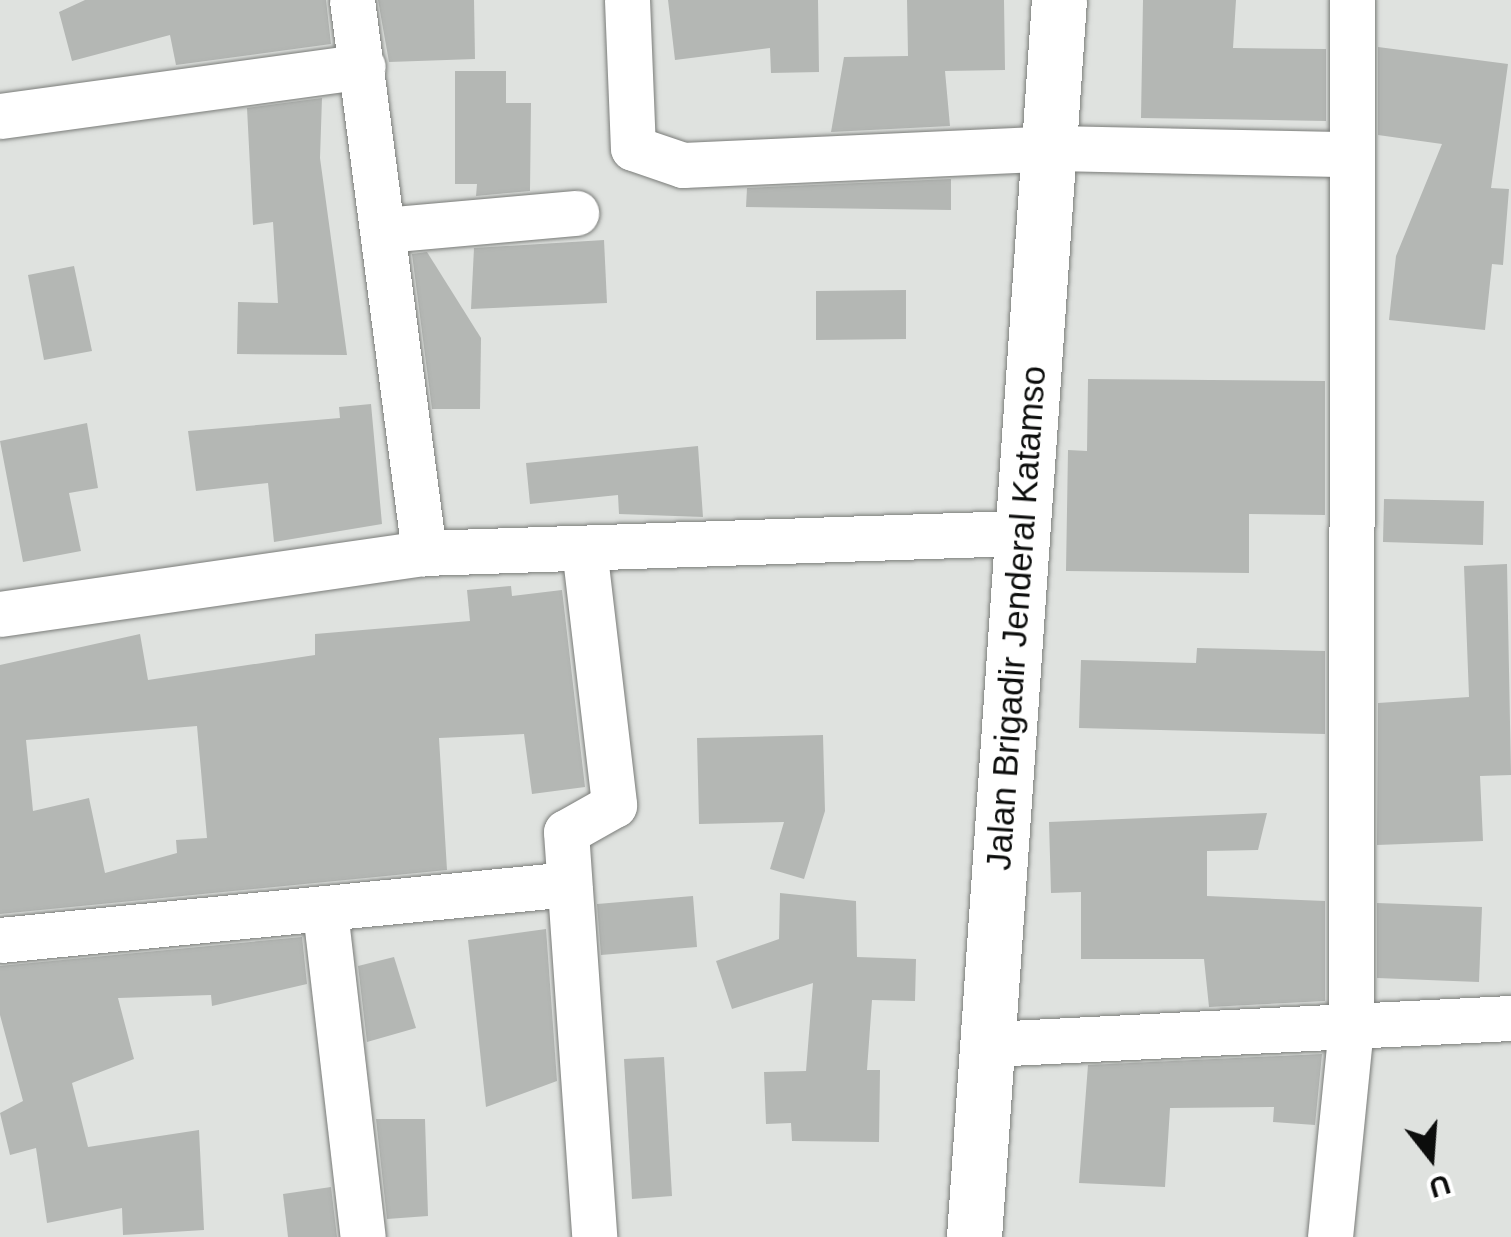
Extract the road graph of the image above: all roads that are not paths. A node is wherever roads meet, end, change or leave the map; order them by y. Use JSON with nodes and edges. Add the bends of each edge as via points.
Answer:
{"nodes":[{"id":1,"x":352,"y":0,"type":"edge"},
{"id":2,"x":628,"y":0,"type":"edge"},
{"id":3,"x":1059,"y":0,"type":"edge"},
{"id":4,"x":1352,"y":0,"type":"edge"},
{"id":5,"x":362,"y":66,"type":"junction"},
{"id":6,"x":2,"y":104,"type":"edge"},
{"id":7,"x":1054,"y":148,"type":"junction"},
{"id":8,"x":1352,"y":154,"type":"junction"},
{"id":9,"x":576,"y":212,"type":"dead end"},
{"id":10,"x":384,"y":230,"type":"junction"},
{"id":11,"x":1017,"y":533,"type":"junction"},
{"id":12,"x":584,"y":548,"type":"junction"},
{"id":13,"x":424,"y":553,"type":"junction"},
{"id":14,"x":0,"y":614,"type":"edge"},
{"id":15,"x":569,"y":884,"type":"junction"},
{"id":16,"x":325,"y":912,"type":"junction"},
{"id":17,"x":0,"y":940,"type":"edge"},
{"id":18,"x":1511,"y":1018,"type":"edge"},
{"id":19,"x":1351,"y":1028,"type":"junction"},
{"id":20,"x":990,"y":1044,"type":"junction"},
{"id":21,"x":362,"y":1237,"type":"edge"},
{"id":22,"x":594,"y":1237,"type":"edge"},
{"id":23,"x":974,"y":1237,"type":"edge"},
{"id":24,"x":1330,"y":1237,"type":"edge"}],
"edges":[{"from":1,"to":5,"type":"street"},
{"from":2,"to":7,"type":"street","via":[[633,148],[683,166]]},
{"from":3,"to":7,"type":"main road","name":"Jalan Brigadir Jenderal Katamso"},
{"from":4,"to":8,"type":"street"},
{"from":5,"to":6,"type":"street"},
{"from":5,"to":10,"type":"street"},
{"from":7,"to":8,"type":"street"},
{"from":7,"to":11,"type":"main road","name":"Jalan Brigadir Jenderal Katamso"},
{"from":8,"to":19,"type":"street"},
{"from":9,"to":10,"type":"street"},
{"from":10,"to":13,"type":"street"},
{"from":11,"to":12,"type":"street"},
{"from":11,"to":20,"type":"main road","name":"Jalan Brigadir Jenderal Katamso"},
{"from":12,"to":13,"type":"street"},
{"from":12,"to":15,"type":"street","via":[[614,805],[566,832]]},
{"from":13,"to":14,"type":"street"},
{"from":15,"to":16,"type":"street"},
{"from":15,"to":22,"type":"street"},
{"from":16,"to":17,"type":"street","via":[[176,917]]},
{"from":16,"to":21,"type":"street"},
{"from":18,"to":19,"type":"street"},
{"from":19,"to":20,"type":"street"},
{"from":19,"to":24,"type":"street"},
{"from":20,"to":23,"type":"main road","name":"Jalan Brigadir Jenderal Katamso"}]}
